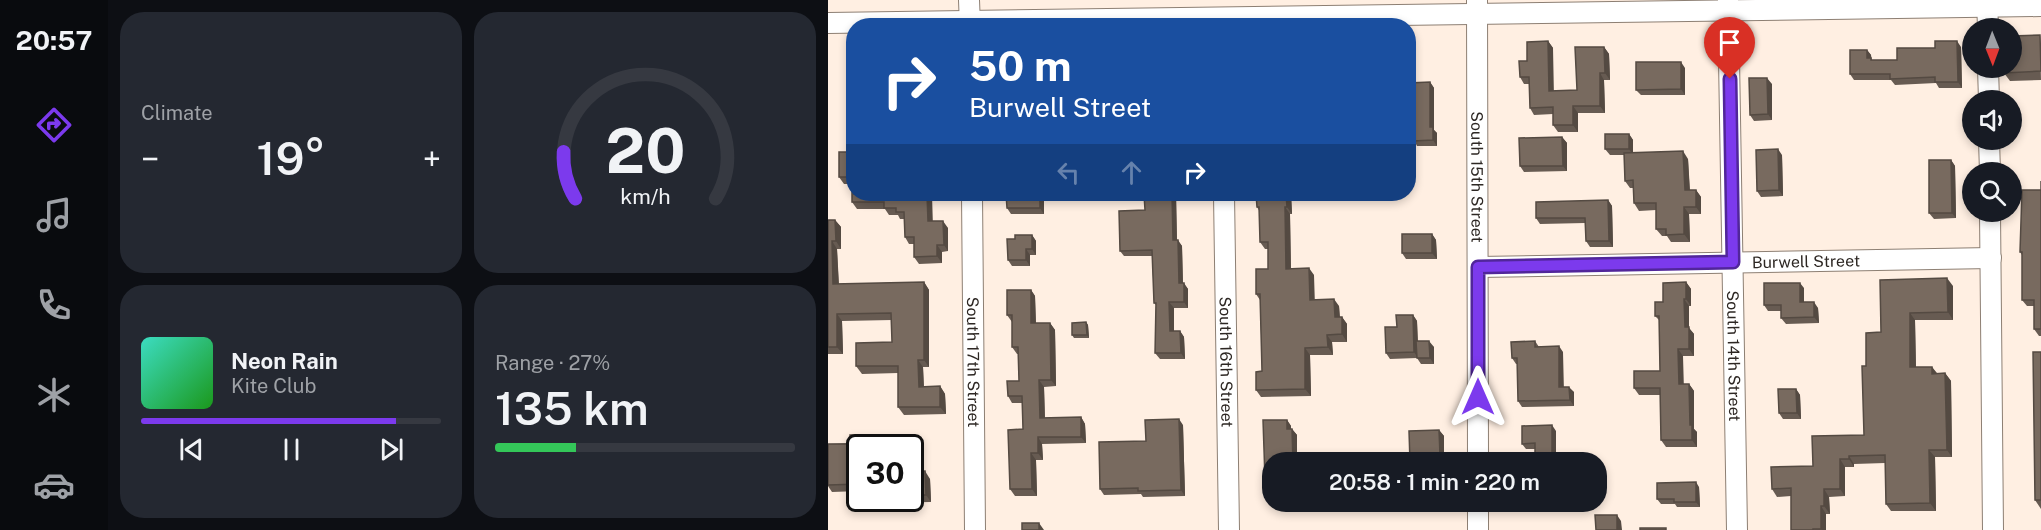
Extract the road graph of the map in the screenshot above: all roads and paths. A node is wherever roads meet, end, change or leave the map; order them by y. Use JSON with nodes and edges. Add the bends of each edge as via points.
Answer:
{"nodes":[{"id":1,"x":969,"y":0,"type":"edge"},
{"id":2,"x":1987,"y":3,"type":"edge"},
{"id":3,"x":1728,"y":5,"type":"edge"},
{"id":4,"x":2041,"y":6,"type":"edge"},
{"id":5,"x":1477,"y":7,"type":"edge"},
{"id":6,"x":1221,"y":14,"type":"edge"},
{"id":7,"x":970,"y":18,"type":"edge"},
{"id":8,"x":1109,"y":18,"type":"edge"},
{"id":9,"x":1988,"y":18,"type":"edge"},
{"id":10,"x":828,"y":23,"type":"edge"},
{"id":11,"x":846,"y":23,"type":"edge"},
{"id":12,"x":972,"y":201,"type":"edge"},
{"id":13,"x":1224,"y":201,"type":"edge"},
{"id":14,"x":1990,"y":222,"type":"edge"},
{"id":15,"x":1991,"y":258,"type":"junction"},
{"id":16,"x":1733,"y":262,"type":"junction"},
{"id":17,"x":1478,"y":267,"type":"junction"},
{"id":18,"x":1478,"y":452,"type":"edge"},
{"id":19,"x":1478,"y":512,"type":"edge"},
{"id":20,"x":975,"y":530,"type":"edge"},
{"id":21,"x":1229,"y":530,"type":"edge"},
{"id":22,"x":1478,"y":530,"type":"edge"},
{"id":23,"x":1737,"y":530,"type":"edge"},
{"id":24,"x":1993,"y":530,"type":"edge"}],
"edges":[{"from":1,"to":7,"type":"street"},
{"from":2,"to":3,"type":"street"},
{"from":2,"to":4,"type":"street"},
{"from":2,"to":9,"type":"street"},
{"from":3,"to":5,"type":"street"},
{"from":3,"to":16,"type":"street","name":"South 14th Street"},
{"from":5,"to":6,"type":"street"},
{"from":5,"to":17,"type":"street","name":"South 15th Street"},
{"from":6,"to":8,"type":"street"},
{"from":10,"to":11,"type":"street"},
{"from":12,"to":20,"type":"street","name":"South 17th Street"},
{"from":13,"to":21,"type":"street","name":"South 16th Street"},
{"from":14,"to":15,"type":"street"},
{"from":15,"to":16,"type":"street","name":"Burwell Street"},
{"from":15,"to":24,"type":"street"},
{"from":16,"to":17,"type":"street","name":"Burwell Street"},
{"from":16,"to":23,"type":"street","name":"South 14th Street"},
{"from":17,"to":18,"type":"street","name":"South 15th Street"},
{"from":19,"to":22,"type":"street"}]}
